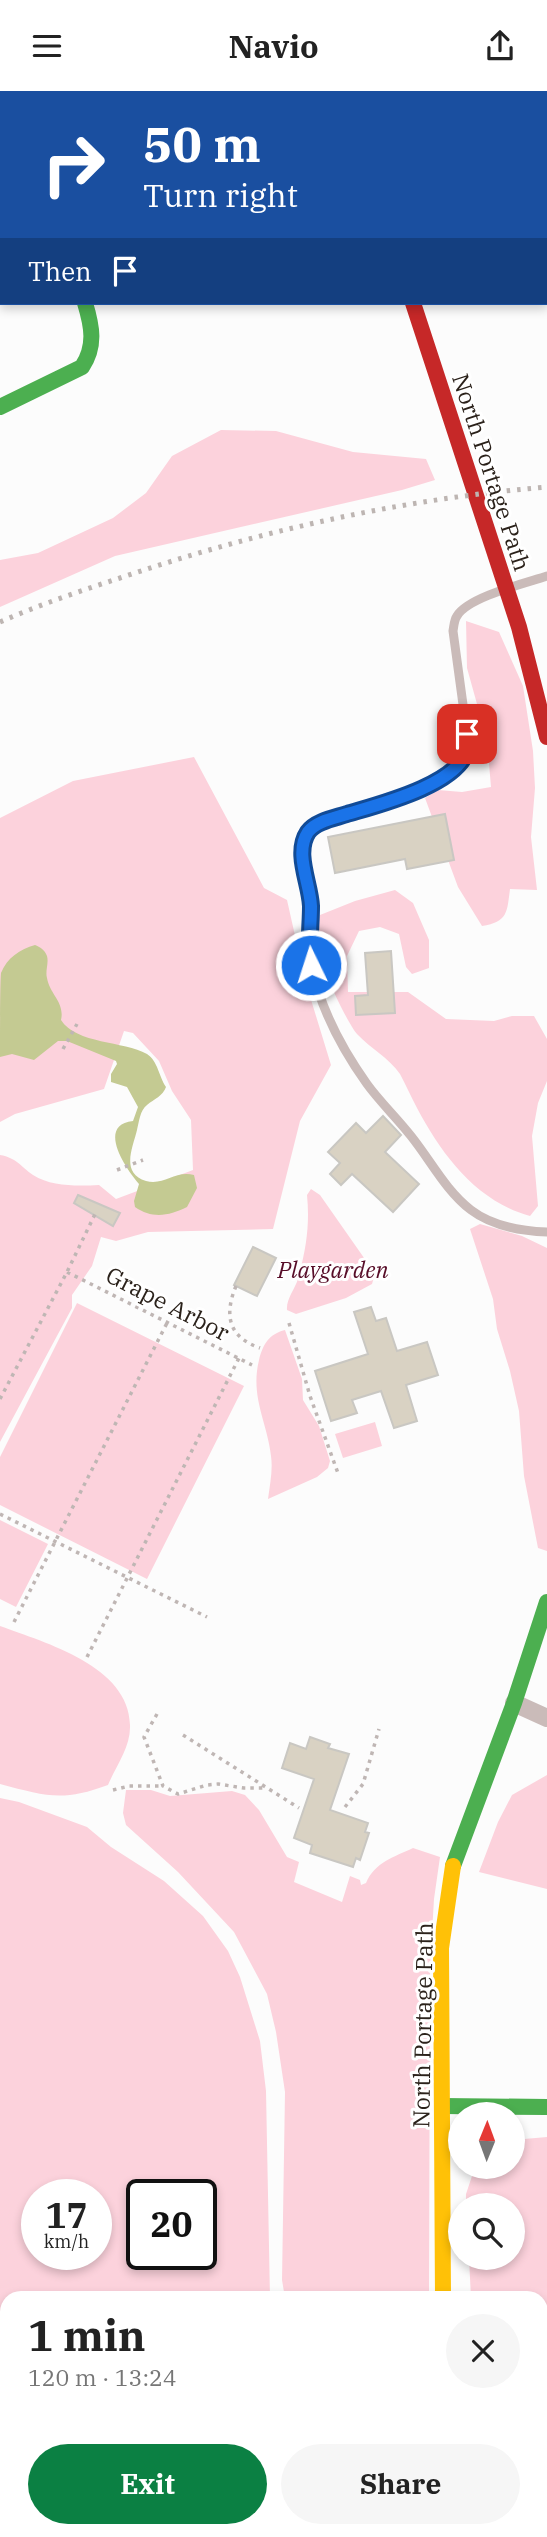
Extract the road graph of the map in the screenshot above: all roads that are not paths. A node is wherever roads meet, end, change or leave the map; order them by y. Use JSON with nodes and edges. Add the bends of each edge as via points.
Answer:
{"nodes":[{"id":1,"x":86,"y":305,"type":"edge"},
{"id":2,"x":414,"y":305,"type":"edge"},
{"id":3,"x":0,"y":407,"type":"edge"},
{"id":4,"x":547,"y":576,"type":"edge"},
{"id":5,"x":506,"y":589,"type":"junction"},
{"id":6,"x":547,"y":737,"type":"edge"},
{"id":7,"x":547,"y":1232,"type":"edge"},
{"id":8,"x":547,"y":1602,"type":"edge"},
{"id":9,"x":514,"y":1703,"type":"junction"},
{"id":10,"x":547,"y":1718,"type":"edge"},
{"id":11,"x":443,"y":2106,"type":"junction"},
{"id":12,"x":547,"y":2107,"type":"edge"},
{"id":13,"x":443,"y":2291,"type":"edge"}],
"edges":[{"from":1,"to":3,"type":"main road","via":[[93,326],[90,357],[82,367]]},
{"from":2,"to":5,"type":"main road","name":"North Portage Path"},
{"from":4,"to":5,"type":"lane"},
{"from":5,"to":6,"type":"main road","name":"North Portage Path"},
{"from":5,"to":7,"type":"lane","via":[[481,599],[456,618],[453,631],[467,734],[467,750],[461,760],[427,786],[316,826],[308,833],[303,853],[310,896],[308,944],[336,1033],[368,1085],[440,1178],[472,1211],[489,1221]]},
{"from":8,"to":9,"type":"main road","name":"North Portage Path"},
{"from":9,"to":10,"type":"street"},
{"from":9,"to":11,"type":"main road","name":"North Portage Path","via":[[452,1869],[441,1948]]},
{"from":11,"to":12,"type":"main road"},
{"from":11,"to":13,"type":"main road","name":"North Portage Path"}]}
